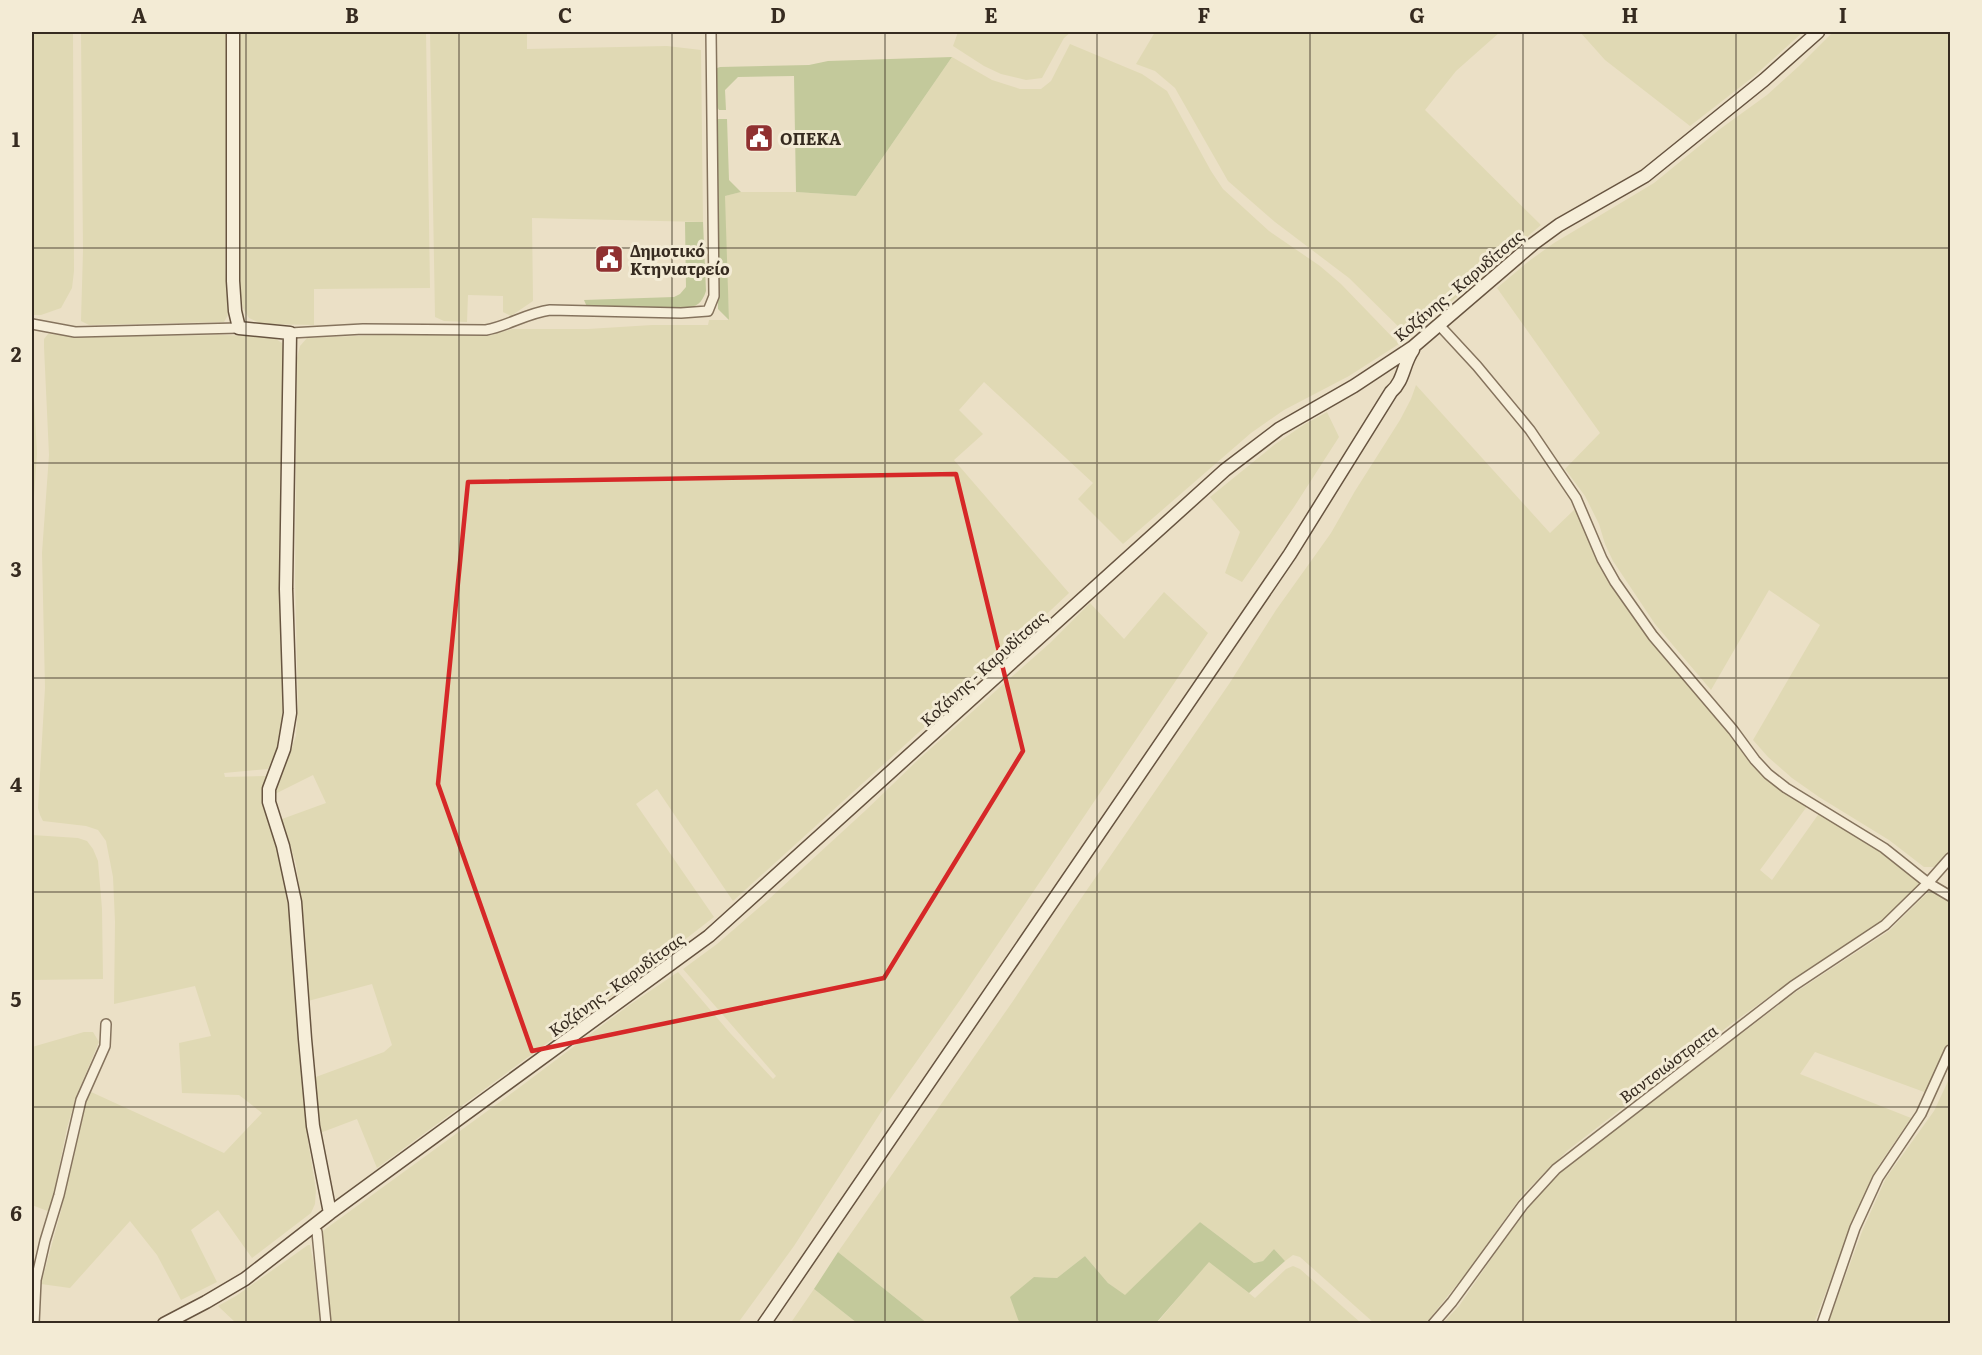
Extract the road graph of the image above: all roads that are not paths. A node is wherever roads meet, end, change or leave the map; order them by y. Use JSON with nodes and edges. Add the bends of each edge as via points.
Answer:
{"nodes":[{"id":1,"x":233,"y":32,"type":"edge"},
{"id":2,"x":711,"y":32,"type":"edge"},
{"id":3,"x":1818,"y":32,"type":"edge"},
{"id":4,"x":32,"y":324,"type":"edge"},
{"id":5,"x":1440,"y":326,"type":"junction"},
{"id":6,"x":239,"y":328,"type":"junction"},
{"id":7,"x":290,"y":333,"type":"junction"},
{"id":8,"x":1417,"y":344,"type":"junction"},
{"id":9,"x":1394,"y":359,"type":"junction"},
{"id":10,"x":1402,"y":374,"type":"junction"},
{"id":11,"x":1391,"y":392,"type":"junction"},
{"id":12,"x":1950,"y":858,"type":"edge"},
{"id":13,"x":1929,"y":883,"type":"junction"},
{"id":14,"x":1950,"y":896,"type":"edge"},
{"id":15,"x":106,"y":1024,"type":"dead end"},
{"id":16,"x":1950,"y":1050,"type":"edge"},
{"id":17,"x":330,"y":1213,"type":"junction"},
{"id":18,"x":318,"y":1232,"type":"dead end"},
{"id":19,"x":34,"y":1323,"type":"edge"},
{"id":20,"x":164,"y":1323,"type":"edge"},
{"id":21,"x":326,"y":1323,"type":"edge"},
{"id":22,"x":764,"y":1323,"type":"edge"},
{"id":23,"x":1433,"y":1323,"type":"edge"},
{"id":24,"x":1822,"y":1323,"type":"edge"}],
"edges":[{"from":1,"to":6,"type":"street","via":[[233,281]]},
{"from":2,"to":7,"type":"street","via":[[714,296],[708,311],[550,310],[486,330]]},
{"from":3,"to":5,"type":"street","name":"Κοζάνης - Καρυδίτσας","via":[[1677,153],[1631,186],[1559,225]]},
{"from":4,"to":6,"type":"street","via":[[82,332]]},
{"from":5,"to":8,"type":"street","name":"Κοζάνης - Καρυδίτσας"},
{"from":5,"to":13,"type":"street","via":[[1530,430],[1576,498],[1615,582],[1653,636],[1755,760],[1786,788],[1884,848]]},
{"from":6,"to":7,"type":"street"},
{"from":7,"to":17,"type":"street","via":[[286,589],[290,713],[284,749],[268,789],[295,902],[313,1126]]},
{"from":8,"to":9,"type":"street","name":"Κοζάνης - Καρυδίτσας"},
{"from":8,"to":10,"type":"street"},
{"from":9,"to":10,"type":"street"},
{"from":9,"to":11,"type":"street"},
{"from":9,"to":17,"type":"street","name":"Κοζάνης - Καρυδίτσας","via":[[1279,429],[1225,470],[709,936]]},
{"from":10,"to":11,"type":"street"},
{"from":11,"to":22,"type":"street","via":[[1290,554]]},
{"from":12,"to":13,"type":"street","name":"Βαντσιώστρατα"},
{"from":13,"to":14,"type":"street"},
{"from":13,"to":23,"type":"street","name":"Βαντσιώστρατα","via":[[1885,925],[1793,986],[1556,1169],[1523,1204]]},
{"from":15,"to":19,"type":"street","via":[[105,1046],[81,1100],[45,1241],[36,1280]]},
{"from":16,"to":24,"type":"street","via":[[1921,1114],[1878,1178],[1855,1228]]},
{"from":17,"to":20,"type":"street","name":"Κοζάνης - Καρυδίτσας","via":[[244,1278]]},
{"from":18,"to":21,"type":"street"}]}
